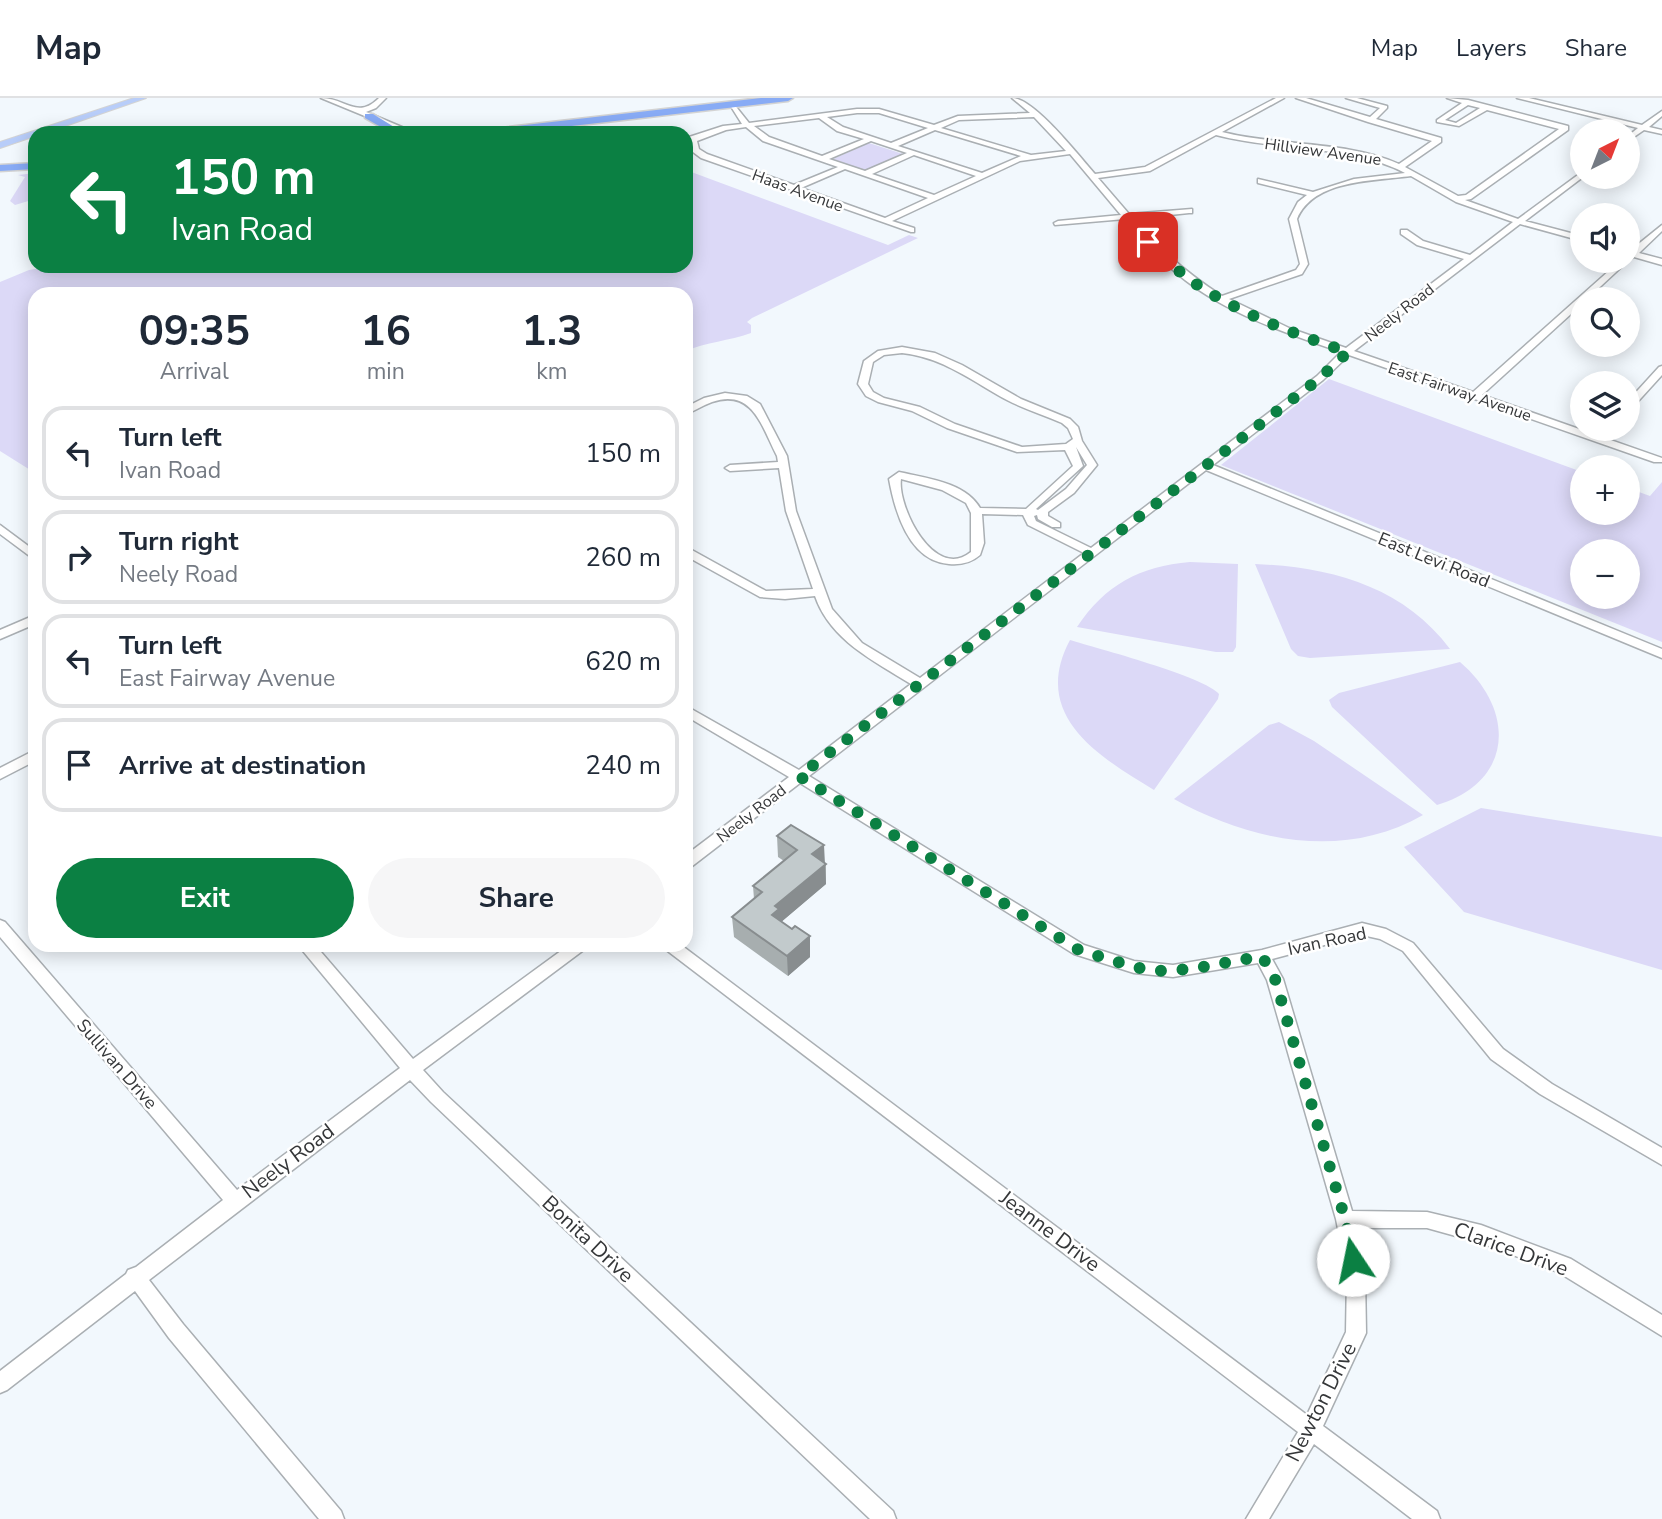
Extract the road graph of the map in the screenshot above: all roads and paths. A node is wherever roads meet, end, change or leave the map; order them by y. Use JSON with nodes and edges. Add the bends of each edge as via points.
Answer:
{"nodes":[{"id":1,"x":142,"y":98,"type":"edge"},
{"id":2,"x":324,"y":98,"type":"edge"},
{"id":3,"x":788,"y":98,"type":"edge"},
{"id":4,"x":1281,"y":98,"type":"edge"},
{"id":5,"x":1299,"y":98,"type":"edge"},
{"id":6,"x":1349,"y":98,"type":"edge"},
{"id":7,"x":1450,"y":98,"type":"edge"},
{"id":8,"x":1520,"y":98,"type":"edge"},
{"id":9,"x":379,"y":100,"type":"edge"},
{"id":10,"x":1019,"y":101,"type":"edge"},
{"id":11,"x":1468,"y":102,"type":"junction"},
{"id":12,"x":734,"y":107,"type":"junction"},
{"id":13,"x":1487,"y":107,"type":"junction"},
{"id":14,"x":349,"y":108,"type":"junction"},
{"id":15,"x":1003,"y":110,"type":"junction"},
{"id":16,"x":1662,"y":113,"type":"edge"},
{"id":17,"x":364,"y":114,"type":"junction"},
{"id":18,"x":821,"y":116,"type":"junction"},
{"id":19,"x":977,"y":116,"type":"junction"},
{"id":20,"x":1037,"y":116,"type":"junction"},
{"id":21,"x":1370,"y":121,"type":"junction"},
{"id":22,"x":749,"y":124,"type":"junction"},
{"id":23,"x":57,"y":126,"type":"edge"},
{"id":24,"x":386,"y":126,"type":"edge"},
{"id":25,"x":394,"y":126,"type":"edge"},
{"id":26,"x":551,"y":126,"type":"edge"},
{"id":27,"x":936,"y":127,"type":"junction"},
{"id":28,"x":1643,"y":128,"type":"junction"},
{"id":29,"x":1640,"y":130,"type":"edge"},
{"id":30,"x":1662,"y":132,"type":"edge"},
{"id":31,"x":1217,"y":133,"type":"junction"},
{"id":32,"x":28,"y":136,"type":"edge"},
{"id":33,"x":870,"y":139,"type":"junction"},
{"id":34,"x":693,"y":140,"type":"edge"},
{"id":35,"x":0,"y":145,"type":"edge"},
{"id":36,"x":693,"y":146,"type":"edge"},
{"id":37,"x":891,"y":146,"type":"junction"},
{"id":38,"x":1072,"y":152,"type":"junction"},
{"id":39,"x":913,"y":153,"type":"junction"},
{"id":40,"x":1028,"y":156,"type":"junction"},
{"id":41,"x":822,"y":159,"type":"junction"},
{"id":42,"x":844,"y":166,"type":"junction"},
{"id":43,"x":28,"y":167,"type":"edge"},
{"id":44,"x":1401,"y":167,"type":"junction"},
{"id":45,"x":0,"y":169,"type":"edge"},
{"id":46,"x":865,"y":174,"type":"junction"},
{"id":47,"x":1413,"y":174,"type":"junction"},
{"id":48,"x":981,"y":175,"type":"junction"},
{"id":49,"x":1092,"y":177,"type":"junction"},
{"id":50,"x":1261,"y":181,"type":"dead end"},
{"id":51,"x":1570,"y":183,"type":"edge"},
{"id":52,"x":794,"y":188,"type":"junction"},
{"id":53,"x":1314,"y":194,"type":"junction"},
{"id":54,"x":935,"y":198,"type":"junction"},
{"id":55,"x":1457,"y":199,"type":"junction"},
{"id":56,"x":1189,"y":211,"type":"dead end"},
{"id":57,"x":1125,"y":216,"type":"junction"},
{"id":58,"x":886,"y":221,"type":"junction"},
{"id":59,"x":1519,"y":221,"type":"junction"},
{"id":60,"x":1058,"y":223,"type":"dead end"},
{"id":61,"x":1662,"y":227,"type":"edge"},
{"id":62,"x":911,"y":230,"type":"dead end"},
{"id":63,"x":1404,"y":232,"type":"dead end"},
{"id":64,"x":1570,"y":236,"type":"edge"},
{"id":65,"x":1640,"y":246,"type":"edge"},
{"id":66,"x":1470,"y":258,"type":"junction"},
{"id":67,"x":1640,"y":258,"type":"edge"},
{"id":68,"x":1662,"y":262,"type":"edge"},
{"id":69,"x":1610,"y":273,"type":"edge"},
{"id":70,"x":1595,"y":287,"type":"edge"},
{"id":71,"x":1221,"y":299,"type":"junction"},
{"id":72,"x":1570,"y":310,"type":"edge"},
{"id":73,"x":1348,"y":352,"type":"junction"},
{"id":74,"x":1662,"y":369,"type":"edge"},
{"id":75,"x":1640,"y":393,"type":"edge"},
{"id":76,"x":1474,"y":397,"type":"junction"},
{"id":77,"x":693,"y":407,"type":"edge"},
{"id":78,"x":1570,"y":430,"type":"edge"},
{"id":79,"x":1604,"y":441,"type":"edge"},
{"id":80,"x":1073,"y":444,"type":"junction"},
{"id":81,"x":1658,"y":460,"type":"dead end"},
{"id":82,"x":784,"y":464,"type":"junction"},
{"id":83,"x":1205,"y":466,"type":"junction"},
{"id":84,"x":730,"y":468,"type":"dead end"},
{"id":85,"x":1058,"y":494,"type":"junction"},
{"id":86,"x":976,"y":514,"type":"junction"},
{"id":87,"x":1028,"y":515,"type":"junction"},
{"id":88,"x":1042,"y":515,"type":"junction"},
{"id":89,"x":0,"y":528,"type":"edge"},
{"id":90,"x":1054,"y":528,"type":"junction"},
{"id":91,"x":1097,"y":549,"type":"junction"},
{"id":92,"x":28,"y":551,"type":"edge"},
{"id":93,"x":693,"y":555,"type":"edge"},
{"id":94,"x":818,"y":592,"type":"junction"},
{"id":95,"x":28,"y":622,"type":"edge"},
{"id":96,"x":0,"y":635,"type":"edge"},
{"id":97,"x":1662,"y":654,"type":"edge"},
{"id":98,"x":921,"y":684,"type":"junction"},
{"id":99,"x":693,"y":714,"type":"edge"},
{"id":100,"x":28,"y":759,"type":"edge"},
{"id":101,"x":0,"y":774,"type":"edge"},
{"id":102,"x":799,"y":776,"type":"junction"},
{"id":103,"x":693,"y":858,"type":"edge"},
{"id":104,"x":0,"y":926,"type":"edge"},
{"id":105,"x":312,"y":952,"type":"edge"},
{"id":106,"x":571,"y":952,"type":"edge"},
{"id":107,"x":679,"y":952,"type":"edge"},
{"id":108,"x":1262,"y":956,"type":"junction"},
{"id":109,"x":410,"y":1069,"type":"junction"},
{"id":110,"x":1662,"y":1157,"type":"edge"},
{"id":111,"x":235,"y":1201,"type":"junction"},
{"id":112,"x":1345,"y":1219,"type":"junction"},
{"id":113,"x":135,"y":1276,"type":"junction"},
{"id":114,"x":1662,"y":1326,"type":"edge"},
{"id":115,"x":0,"y":1383,"type":"edge"},
{"id":116,"x":1310,"y":1430,"type":"junction"},
{"id":117,"x":333,"y":1519,"type":"edge"},
{"id":118,"x":885,"y":1519,"type":"edge"},
{"id":119,"x":1256,"y":1519,"type":"edge"},
{"id":120,"x":1429,"y":1519,"type":"edge"}],
"edges":[{"from":1,"to":23,"type":"main road"},
{"from":2,"to":14,"type":"street"},
{"from":3,"to":12,"type":"highway"},
{"from":4,"to":31,"type":"street"},
{"from":5,"to":21,"type":"street"},
{"from":6,"to":21,"type":"street","via":[[1385,107]]},
{"from":7,"to":11,"type":"street"},
{"from":8,"to":28,"type":"street"},
{"from":9,"to":14,"type":"street"},
{"from":9,"to":17,"type":"street"},
{"from":10,"to":15,"type":"street"},
{"from":10,"to":20,"type":"street","name":"East Fairway Avenue"},
{"from":11,"to":13,"type":"street"},
{"from":11,"to":13,"type":"street","via":[[1439,121],[1457,125]]},
{"from":12,"to":22,"type":"street"},
{"from":12,"to":26,"type":"highway"},
{"from":13,"to":55,"type":"street","via":[[1565,128],[1468,197]]},
{"from":14,"to":17,"type":"street"},
{"from":15,"to":19,"type":"street"},
{"from":15,"to":19,"type":"street"},
{"from":15,"to":20,"type":"street"},
{"from":16,"to":28,"type":"street"},
{"from":17,"to":24,"type":"highway"},
{"from":17,"to":25,"type":"street"},
{"from":18,"to":22,"type":"street"},
{"from":18,"to":27,"type":"street","via":[[879,111]]},
{"from":18,"to":33,"type":"street","via":[[837,128]]},
{"from":19,"to":27,"type":"street"},
{"from":20,"to":38,"type":"street","name":"East Fairway Avenue"},
{"from":21,"to":44,"type":"street","via":[[1438,140]]},
{"from":22,"to":34,"type":"street"},
{"from":22,"to":41,"type":"street","via":[[766,139]]},
{"from":27,"to":37,"type":"street"},
{"from":27,"to":40,"type":"street"},
{"from":28,"to":29,"type":"street"},
{"from":28,"to":30,"type":"street"},
{"from":31,"to":44,"type":"street","name":"Hillview Avenue","via":[[1372,156]]},
{"from":31,"to":49,"type":"street","via":[[1147,169]]},
{"from":32,"to":35,"type":"main road"},
{"from":33,"to":37,"type":"street"},
{"from":33,"to":41,"type":"street"},
{"from":36,"to":52,"type":"street","name":"Haas Avenue","via":[[704,156]]},
{"from":37,"to":39,"type":"street"},
{"from":38,"to":40,"type":"street"},
{"from":38,"to":49,"type":"street","name":"East Fairway Avenue"},
{"from":39,"to":46,"type":"street"},
{"from":39,"to":48,"type":"street"},
{"from":40,"to":48,"type":"street"},
{"from":41,"to":42,"type":"street"},
{"from":42,"to":46,"type":"street"},
{"from":42,"to":52,"type":"street"},
{"from":43,"to":45,"type":"highway"},
{"from":44,"to":47,"type":"street","name":"Hillview Avenue"},
{"from":46,"to":54,"type":"street"},
{"from":47,"to":53,"type":"street","via":[[1356,181]]},
{"from":47,"to":55,"type":"street","name":"Hillview Avenue"},
{"from":48,"to":54,"type":"street"},
{"from":49,"to":57,"type":"street","name":"East Fairway Avenue"},
{"from":50,"to":53,"type":"street"},
{"from":51,"to":59,"type":"street","name":"Neely Road"},
{"from":52,"to":58,"type":"street","name":"Haas Avenue"},
{"from":53,"to":71,"type":"street","via":[[1301,204],[1293,219],[1304,264],[1298,272]]},
{"from":54,"to":58,"type":"street"},
{"from":55,"to":59,"type":"street","name":"Hillview Avenue"},
{"from":56,"to":57,"type":"street"},
{"from":57,"to":60,"type":"street"},
{"from":57,"to":71,"type":"street","name":"East Fairway Avenue","via":[[1173,265]]},
{"from":58,"to":62,"type":"street","name":"Haas Avenue"},
{"from":59,"to":64,"type":"street","name":"Hillview Avenue"},
{"from":59,"to":66,"type":"street","name":"Neely Road"},
{"from":61,"to":65,"type":"street"},
{"from":63,"to":66,"type":"street","via":[[1420,243]]},
{"from":66,"to":73,"type":"street","name":"Neely Road"},
{"from":67,"to":68,"type":"street"},
{"from":69,"to":70,"type":"street"},
{"from":71,"to":73,"type":"street","name":"East Fairway Avenue","via":[[1286,330]]},
{"from":72,"to":76,"type":"street"},
{"from":73,"to":76,"type":"street","name":"East Fairway Avenue"},
{"from":73,"to":83,"type":"street","name":"Neely Road"},
{"from":74,"to":75,"type":"street"},
{"from":76,"to":78,"type":"street","name":"East Fairway Avenue"},
{"from":77,"to":82,"type":"street","via":[[724,396],[744,398],[756,406]]},
{"from":79,"to":81,"type":"street","name":"East Fairway Avenue"},
{"from":80,"to":80,"type":"street","via":[[1021,450],[881,400],[863,384],[867,363],[885,352],[924,352],[970,372],[1014,400],[1066,421],[1078,436]]},
{"from":80,"to":85,"type":"street","via":[[1079,466]]},
{"from":82,"to":84,"type":"street"},
{"from":82,"to":94,"type":"street","via":[[790,511]]},
{"from":83,"to":91,"type":"street","name":"Neely Road"},
{"from":83,"to":97,"type":"street","name":"East Levi Road"},
{"from":85,"to":87,"type":"street"},
{"from":85,"to":88,"type":"street"},
{"from":86,"to":86,"type":"street","via":[[969,499],[954,492],[894,477],[896,495],[911,526],[923,549],[934,558],[950,561],[975,554]]},
{"from":86,"to":87,"type":"street"},
{"from":87,"to":88,"type":"street"},
{"from":87,"to":90,"type":"street"},
{"from":88,"to":90,"type":"street"},
{"from":89,"to":92,"type":"street"},
{"from":90,"to":91,"type":"street"},
{"from":91,"to":98,"type":"street","name":"Neely Road"},
{"from":93,"to":94,"type":"street","via":[[764,594]]},
{"from":94,"to":98,"type":"street","via":[[847,636]]},
{"from":95,"to":96,"type":"street"},
{"from":98,"to":102,"type":"street","name":"Neely Road"},
{"from":99,"to":102,"type":"street","name":"Ivan Road"},
{"from":100,"to":101,"type":"street"},
{"from":102,"to":103,"type":"street","name":"Neely Road"},
{"from":102,"to":108,"type":"street","name":"Ivan Road","via":[[1079,950],[1157,971]]},
{"from":104,"to":111,"type":"street","name":"Sullivan Drive"},
{"from":105,"to":109,"type":"street","name":"Bonita Drive"},
{"from":106,"to":109,"type":"street","name":"Neely Road"},
{"from":107,"to":116,"type":"street","name":"Jeanne Drive"},
{"from":108,"to":110,"type":"street","name":"Ivan Road","via":[[1362,929],[1391,936],[1408,947],[1497,1054],[1546,1089]]},
{"from":108,"to":112,"type":"street","name":"Newton Drive","via":[[1275,979]]},
{"from":109,"to":111,"type":"street","name":"Neely Road"},
{"from":109,"to":118,"type":"street","name":"Bonita Drive"},
{"from":111,"to":113,"type":"street","name":"Neely Road"},
{"from":112,"to":114,"type":"street","name":"Clarice Drive","via":[[1427,1220],[1481,1234],[1564,1265]]},
{"from":112,"to":116,"type":"street","name":"Newton Drive","via":[[1356,1282],[1356,1333]]},
{"from":113,"to":115,"type":"street","name":"Neely Road"},
{"from":113,"to":117,"type":"street"},
{"from":116,"to":119,"type":"street","name":"Newton Drive"},
{"from":116,"to":120,"type":"street","name":"Jeanne Drive"}]}
